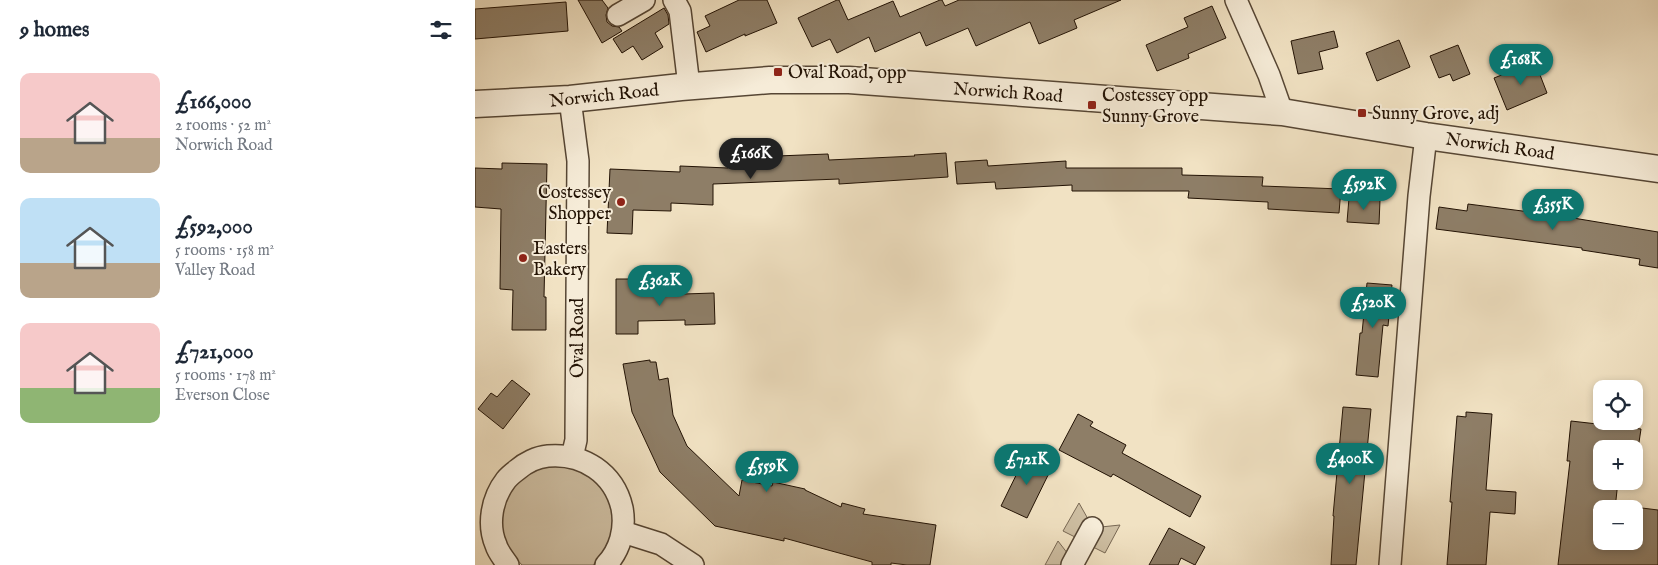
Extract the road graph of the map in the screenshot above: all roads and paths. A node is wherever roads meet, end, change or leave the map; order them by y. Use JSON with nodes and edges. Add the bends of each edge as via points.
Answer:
{"nodes":[{"id":1,"x":644,"y":0,"type":"edge"},
{"id":2,"x":674,"y":0,"type":"edge"},
{"id":3,"x":1236,"y":0,"type":"edge"},
{"id":4,"x":618,"y":16,"type":"dead end"},
{"id":5,"x":689,"y":86,"type":"junction"},
{"id":6,"x":570,"y":99,"type":"junction"},
{"id":7,"x":475,"y":104,"type":"edge"},
{"id":8,"x":1282,"y":112,"type":"junction"},
{"id":9,"x":1426,"y":136,"type":"junction"},
{"id":10,"x":1658,"y":169,"type":"edge"},
{"id":11,"x":572,"y":457,"type":"junction"},
{"id":12,"x":483,"y":522,"type":"edge"},
{"id":13,"x":1092,"y":528,"type":"dead end"},
{"id":14,"x":623,"y":532,"type":"junction"},
{"id":15,"x":508,"y":565,"type":"edge"},
{"id":16,"x":606,"y":565,"type":"edge"},
{"id":17,"x":693,"y":565,"type":"edge"},
{"id":18,"x":1072,"y":565,"type":"edge"},
{"id":19,"x":1391,"y":565,"type":"edge"}],
"edges":[{"from":1,"to":4,"type":"street"},
{"from":2,"to":5,"type":"street","via":[[680,11]]},
{"from":3,"to":8,"type":"street"},
{"from":5,"to":6,"type":"street","name":"Norwich Road"},
{"from":5,"to":8,"type":"street","name":"Norwich Road","via":[[769,80],[849,80]]},
{"from":6,"to":7,"type":"street","name":"Norwich Road"},
{"from":6,"to":11,"type":"street","name":"Oval Road","via":[[578,161],[576,440]]},
{"from":8,"to":9,"type":"street","name":"Norwich Road"},
{"from":9,"to":10,"type":"street","name":"Norwich Road"},
{"from":9,"to":19,"type":"street"},
{"from":11,"to":12,"type":"street","via":[[547,456],[524,464],[506,479]]},
{"from":11,"to":14,"type":"street","via":[[584,460],[606,476],[620,500]]},
{"from":12,"to":15,"type":"street"},
{"from":13,"to":18,"type":"street"},
{"from":14,"to":16,"type":"street","via":[[620,544]]},
{"from":14,"to":17,"type":"street","via":[[661,544]]}]}
